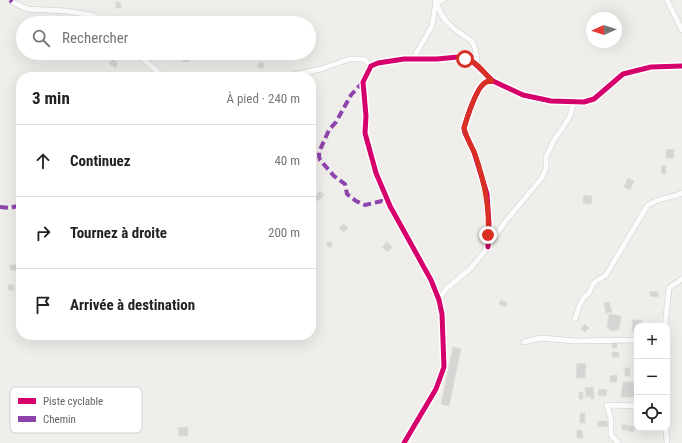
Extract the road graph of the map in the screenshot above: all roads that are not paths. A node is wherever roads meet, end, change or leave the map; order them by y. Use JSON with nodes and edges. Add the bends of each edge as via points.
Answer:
{"nodes":[{"id":1,"x":443,"y":0,"type":"edge"},
{"id":2,"x":667,"y":0,"type":"edge"},
{"id":3,"x":436,"y":1,"type":"edge"},
{"id":4,"x":12,"y":2,"type":"dead end"},
{"id":5,"x":94,"y":16,"type":"edge"},
{"id":6,"x":682,"y":30,"type":"edge"},
{"id":7,"x":414,"y":59,"type":"junction"},
{"id":8,"x":144,"y":60,"type":"edge"},
{"id":9,"x":477,"y":65,"type":"junction"},
{"id":10,"x":371,"y":66,"type":"junction"},
{"id":11,"x":682,"y":66,"type":"edge"},
{"id":12,"x":158,"y":72,"type":"edge"},
{"id":13,"x":307,"y":72,"type":"edge"},
{"id":14,"x":492,"y":81,"type":"junction"},
{"id":15,"x":574,"y":101,"type":"junction"},
{"id":16,"x":682,"y":193,"type":"edge"},
{"id":17,"x":488,"y":247,"type":"junction"},
{"id":18,"x":682,"y":279,"type":"edge"},
{"id":19,"x":439,"y":300,"type":"junction"},
{"id":20,"x":575,"y":319,"type":"dead end"},
{"id":21,"x":665,"y":323,"type":"edge"},
{"id":22,"x":634,"y":340,"type":"edge"},
{"id":23,"x":524,"y":342,"type":"dead end"},
{"id":24,"x":634,"y":406,"type":"edge"},
{"id":25,"x":666,"y":431,"type":"edge"},
{"id":26,"x":404,"y":443,"type":"edge"},
{"id":27,"x":618,"y":443,"type":"edge"},
{"id":28,"x":667,"y":443,"type":"edge"}],
"edges":[{"from":1,"to":3,"type":"street"},
{"from":2,"to":6,"type":"street"},
{"from":3,"to":7,"type":"street","via":[[432,26]]},
{"from":3,"to":9,"type":"street","via":[[441,14],[451,26],[473,42]]},
{"from":4,"to":5,"type":"street","via":[[28,9],[66,11]]},
{"from":7,"to":9,"type":"street","via":[[458,57],[471,60]]},
{"from":7,"to":10,"type":"street"},
{"from":8,"to":12,"type":"street"},
{"from":9,"to":14,"type":"street"},
{"from":10,"to":13,"type":"street","via":[[364,59],[354,58]]},
{"from":10,"to":19,"type":"street","via":[[363,82],[365,133],[376,173],[390,206],[431,280]]},
{"from":11,"to":15,"type":"street","via":[[651,67],[623,74],[594,99]]},
{"from":14,"to":15,"type":"street","via":[[524,95],[551,101]]},
{"from":14,"to":17,"type":"street","via":[[481,87],[464,128],[487,194]]},
{"from":15,"to":17,"type":"street","via":[[570,116],[546,157],[546,169],[541,179]]},
{"from":16,"to":20,"type":"street","via":[[654,200],[647,206],[606,275],[595,282],[584,297]]},
{"from":17,"to":19,"type":"street","via":[[471,268],[446,289]]},
{"from":18,"to":21,"type":"street","via":[[669,288]]},
{"from":19,"to":26,"type":"street","via":[[444,367],[436,389]]},
{"from":22,"to":23,"type":"street","via":[[575,342],[541,338]]},
{"from":24,"to":27,"type":"street","via":[[607,405],[611,419],[611,435]]},
{"from":25,"to":28,"type":"street"}]}
